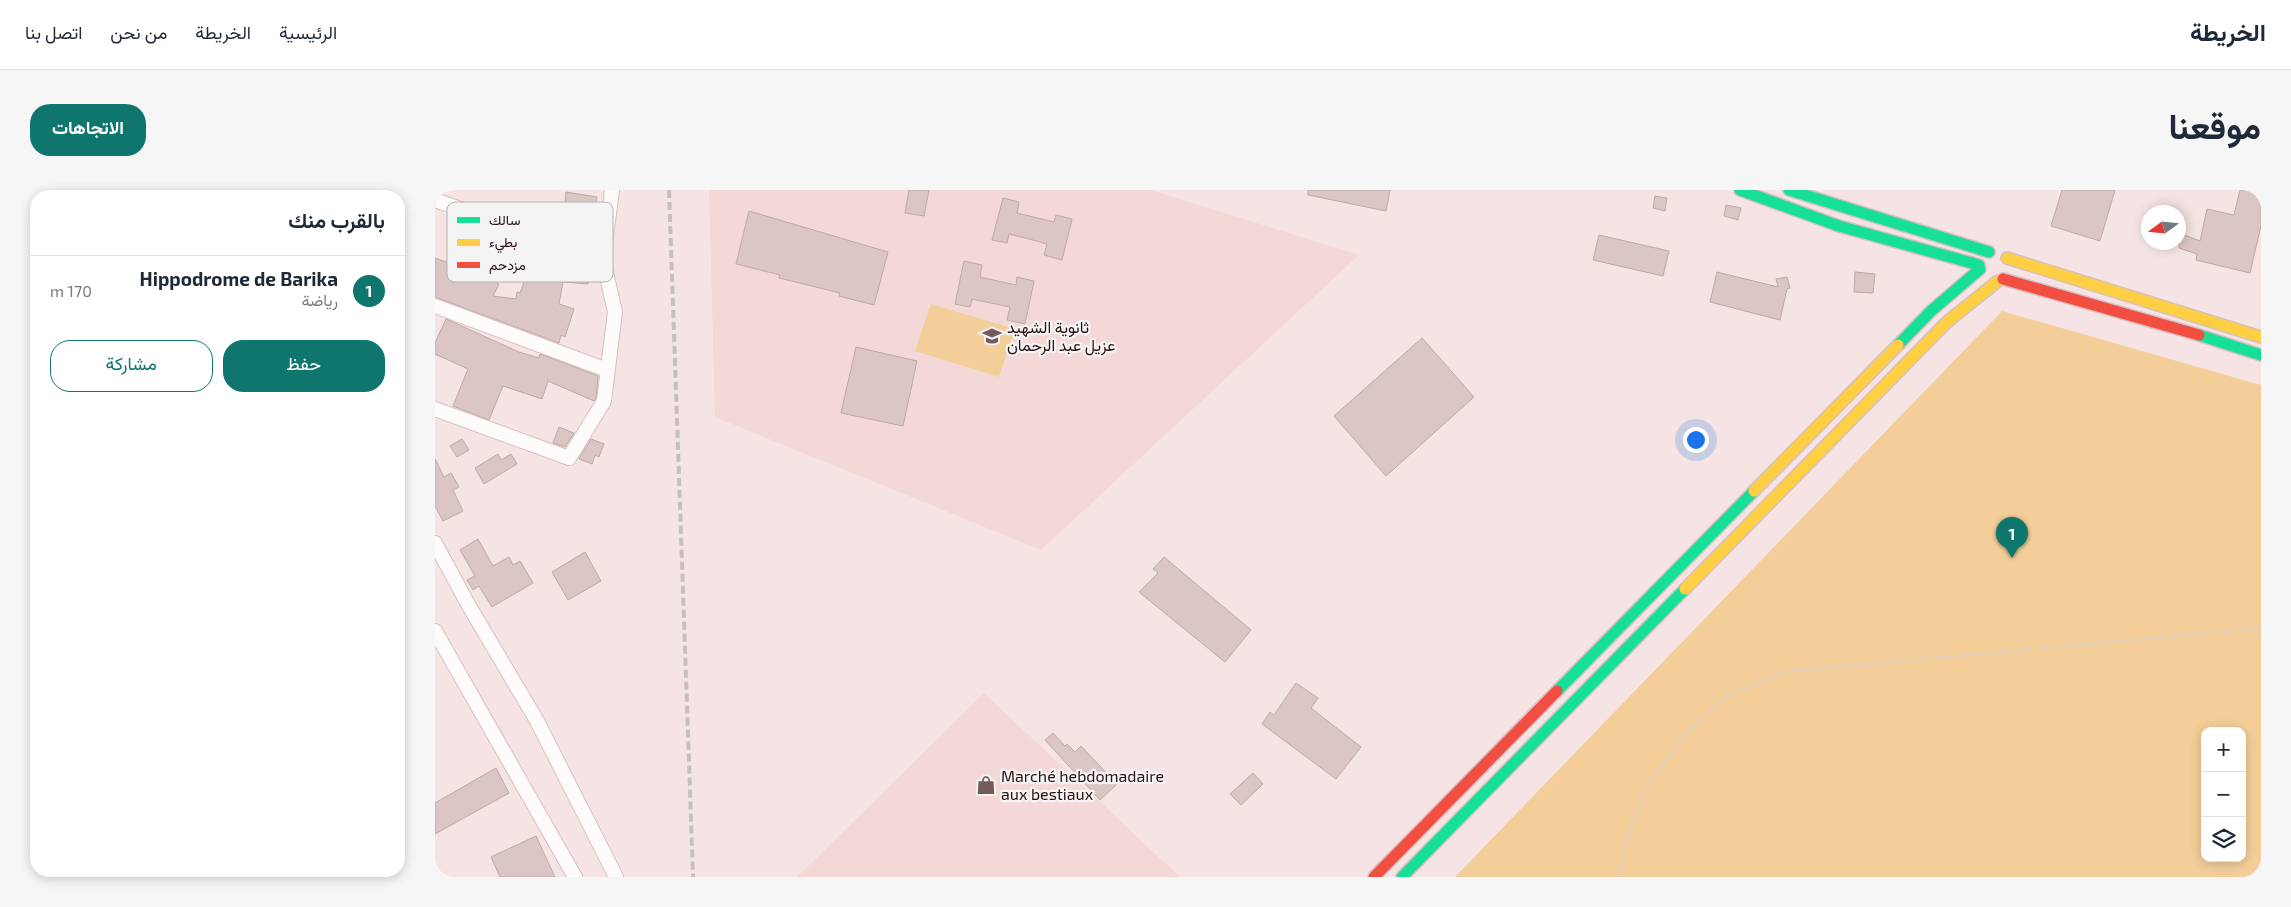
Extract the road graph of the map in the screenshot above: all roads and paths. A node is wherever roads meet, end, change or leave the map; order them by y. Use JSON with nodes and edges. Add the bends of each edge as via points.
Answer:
{"nodes":[{"id":1,"x":1740,"y":190,"type":"edge"},
{"id":2,"x":1789,"y":190,"type":"edge"},
{"id":3,"x":435,"y":200,"type":"edge"},
{"id":4,"x":447,"y":204,"type":"edge"},
{"id":5,"x":1989,"y":252,"type":"junction"},
{"id":6,"x":2007,"y":258,"type":"junction"},
{"id":7,"x":1979,"y":268,"type":"junction"},
{"id":8,"x":2001,"y":280,"type":"junction"},
{"id":9,"x":608,"y":282,"type":"edge"},
{"id":10,"x":435,"y":306,"type":"edge"},
{"id":11,"x":2261,"y":336,"type":"edge"},
{"id":12,"x":2261,"y":355,"type":"edge"},
{"id":13,"x":607,"y":370,"type":"junction"},
{"id":14,"x":435,"y":409,"type":"edge"},
{"id":15,"x":435,"y":543,"type":"edge"},
{"id":16,"x":2261,"y":628,"type":"edge"},
{"id":17,"x":435,"y":631,"type":"edge"},
{"id":18,"x":575,"y":877,"type":"edge"},
{"id":19,"x":616,"y":877,"type":"edge"},
{"id":20,"x":1374,"y":877,"type":"edge"},
{"id":21,"x":1402,"y":877,"type":"edge"},
{"id":22,"x":1620,"y":877,"type":"edge"}],
"edges":[{"from":1,"to":7,"type":"street","via":[[1839,226]]},
{"from":2,"to":5,"type":"street"},
{"from":3,"to":4,"type":"street"},
{"from":5,"to":6,"type":"street","via":[[1999,252]]},
{"from":5,"to":7,"type":"street","via":[[1981,259]]},
{"from":6,"to":8,"type":"street","via":[[2010,267]]},
{"from":6,"to":11,"type":"street"},
{"from":7,"to":8,"type":"street","via":[[1985,278]]},
{"from":7,"to":20,"type":"street","via":[[1931,310]]},
{"from":8,"to":12,"type":"street"},
{"from":8,"to":21,"type":"street","via":[[1947,322]]},
{"from":9,"to":13,"type":"street","via":[[615,312]]},
{"from":10,"to":13,"type":"street"},
{"from":13,"to":14,"type":"street","via":[[604,401],[569,458]]},
{"from":15,"to":19,"type":"street","via":[[537,721]]},
{"from":16,"to":22,"type":"path","via":[[1782,672],[1726,697],[1684,734],[1646,788],[1625,843]]},
{"from":17,"to":18,"type":"street"}]}
